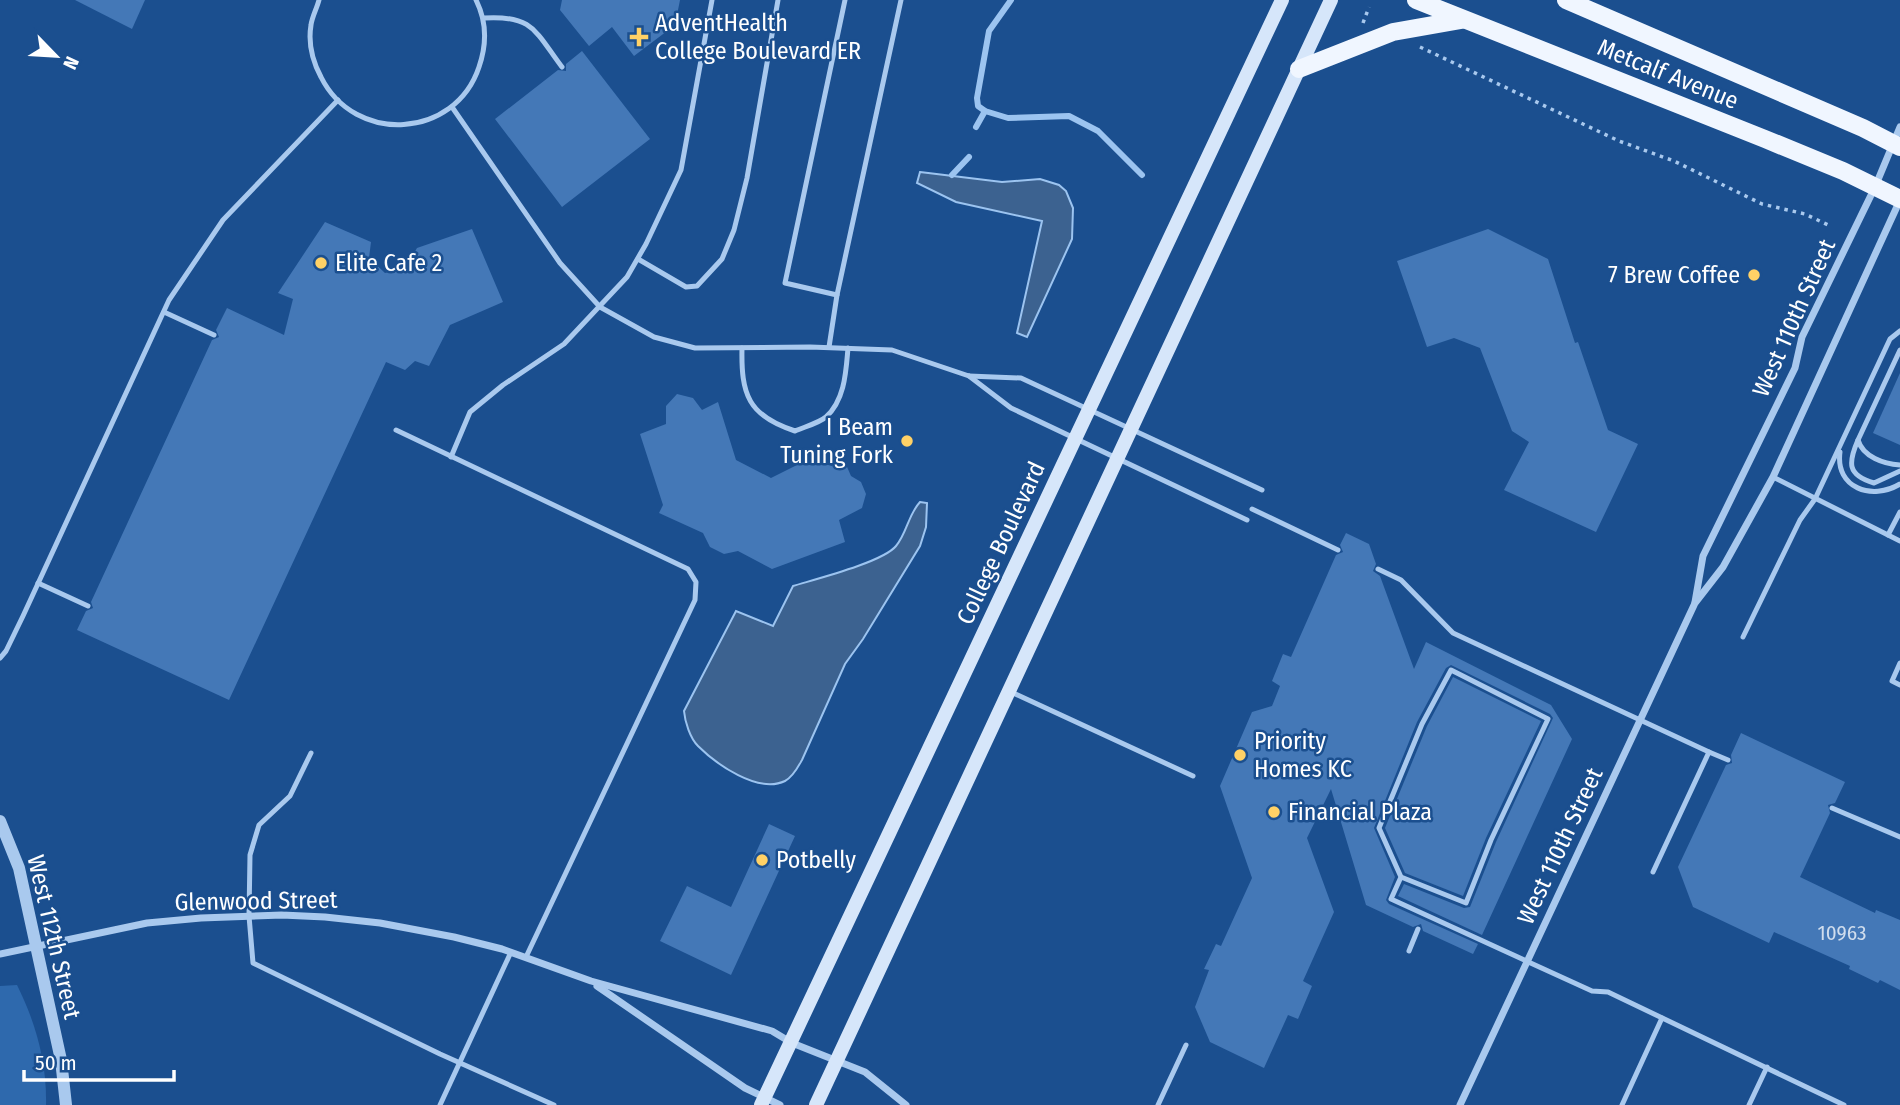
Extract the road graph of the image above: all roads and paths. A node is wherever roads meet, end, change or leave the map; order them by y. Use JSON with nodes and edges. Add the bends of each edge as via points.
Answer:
{"nodes":[{"id":1,"x":319,"y":0,"type":"edge"},
{"id":2,"x":477,"y":0,"type":"edge"},
{"id":3,"x":712,"y":0,"type":"edge"},
{"id":4,"x":778,"y":0,"type":"edge"},
{"id":5,"x":845,"y":0,"type":"edge"},
{"id":6,"x":901,"y":0,"type":"edge"},
{"id":7,"x":1282,"y":0,"type":"edge"},
{"id":8,"x":1331,"y":0,"type":"edge"},
{"id":9,"x":1416,"y":0,"type":"edge"},
{"id":10,"x":1566,"y":0,"type":"edge"},
{"id":11,"x":1369,"y":7,"type":"dead end"},
{"id":12,"x":484,"y":18,"type":"junction"},
{"id":13,"x":1461,"y":20,"type":"junction"},
{"id":14,"x":1362,"y":26,"type":"dead end"},
{"id":15,"x":1416,"y":46,"type":"dead end"},
{"id":16,"x":562,"y":67,"type":"dead end"},
{"id":17,"x":1299,"y":69,"type":"junction"},
{"id":18,"x":338,"y":100,"type":"junction"},
{"id":19,"x":452,"y":107,"type":"junction"},
{"id":20,"x":1898,"y":139,"type":"edge"},
{"id":21,"x":1875,"y":187,"type":"junction"},
{"id":22,"x":1900,"y":200,"type":"edge"},
{"id":23,"x":1828,"y":225,"type":"dead end"},
{"id":24,"x":638,"y":259,"type":"junction"},
{"id":25,"x":837,"y":296,"type":"junction"},
{"id":26,"x":600,"y":307,"type":"junction"},
{"id":27,"x":164,"y":312,"type":"junction"},
{"id":28,"x":1900,"y":331,"type":"edge"},
{"id":29,"x":214,"y":335,"type":"dead end"},
{"id":30,"x":829,"y":347,"type":"junction"},
{"id":31,"x":742,"y":348,"type":"junction"},
{"id":32,"x":848,"y":348,"type":"junction"},
{"id":33,"x":1900,"y":350,"type":"edge"},
{"id":34,"x":970,"y":376,"type":"junction"},
{"id":35,"x":1089,"y":410,"type":"junction"},
{"id":36,"x":396,"y":430,"type":"dead end"},
{"id":37,"x":1131,"y":430,"type":"junction"},
{"id":38,"x":1076,"y":438,"type":"junction"},
{"id":39,"x":1858,"y":440,"type":"junction"},
{"id":40,"x":1840,"y":445,"type":"junction"},
{"id":41,"x":451,"y":457,"type":"junction"},
{"id":42,"x":1118,"y":458,"type":"junction"},
{"id":43,"x":1900,"y":465,"type":"edge"},
{"id":44,"x":1900,"y":471,"type":"edge"},
{"id":45,"x":1773,"y":477,"type":"junction"},
{"id":46,"x":1900,"y":484,"type":"edge"},
{"id":47,"x":1262,"y":490,"type":"dead end"},
{"id":48,"x":1815,"y":499,"type":"junction"},
{"id":49,"x":1252,"y":509,"type":"dead end"},
{"id":50,"x":1900,"y":512,"type":"edge"},
{"id":51,"x":1247,"y":520,"type":"dead end"},
{"id":52,"x":1888,"y":536,"type":"junction"},
{"id":53,"x":1900,"y":541,"type":"edge"},
{"id":54,"x":1338,"y":550,"type":"dead end"},
{"id":55,"x":1378,"y":569,"type":"dead end"},
{"id":56,"x":38,"y":583,"type":"junction"},
{"id":57,"x":1695,"y":603,"type":"junction"},
{"id":58,"x":88,"y":606,"type":"dead end"},
{"id":59,"x":1743,"y":637,"type":"dead end"},
{"id":60,"x":0,"y":658,"type":"edge"},
{"id":61,"x":1900,"y":663,"type":"edge"},
{"id":62,"x":1900,"y":685,"type":"edge"},
{"id":63,"x":1009,"y":691,"type":"junction"},
{"id":64,"x":1641,"y":719,"type":"junction"},
{"id":65,"x":1709,"y":752,"type":"junction"},
{"id":66,"x":311,"y":753,"type":"dead end"},
{"id":67,"x":1728,"y":760,"type":"dead end"},
{"id":68,"x":1193,"y":776,"type":"dead end"},
{"id":69,"x":1832,"y":808,"type":"dead end"},
{"id":70,"x":0,"y":821,"type":"edge"},
{"id":71,"x":1900,"y":837,"type":"edge"},
{"id":72,"x":1653,"y":872,"type":"dead end"},
{"id":73,"x":1401,"y":877,"type":"junction"},
{"id":74,"x":249,"y":916,"type":"junction"},
{"id":75,"x":1418,"y":929,"type":"dead end"},
{"id":76,"x":36,"y":946,"type":"junction"},
{"id":77,"x":1409,"y":951,"type":"dead end"},
{"id":78,"x":511,"y":952,"type":"junction"},
{"id":79,"x":0,"y":954,"type":"edge"},
{"id":80,"x":526,"y":957,"type":"junction"},
{"id":81,"x":1528,"y":961,"type":"junction"},
{"id":82,"x":591,"y":981,"type":"junction"},
{"id":83,"x":1662,"y":1018,"type":"junction"},
{"id":84,"x":792,"y":1043,"type":"junction"},
{"id":85,"x":1186,"y":1045,"type":"dead end"},
{"id":86,"x":836,"y":1061,"type":"junction"},
{"id":87,"x":460,"y":1062,"type":"junction"},
{"id":88,"x":1767,"y":1067,"type":"junction"},
{"id":89,"x":763,"y":1101,"type":"edge"},
{"id":90,"x":66,"y":1105,"type":"edge"},
{"id":91,"x":440,"y":1105,"type":"edge"},
{"id":92,"x":554,"y":1105,"type":"edge"},
{"id":93,"x":779,"y":1105,"type":"edge"},
{"id":94,"x":816,"y":1105,"type":"edge"},
{"id":95,"x":906,"y":1105,"type":"edge"},
{"id":96,"x":1158,"y":1105,"type":"edge"},
{"id":97,"x":1460,"y":1105,"type":"edge"},
{"id":98,"x":1622,"y":1105,"type":"edge"},
{"id":99,"x":1749,"y":1105,"type":"edge"},
{"id":100,"x":1844,"y":1105,"type":"edge"}],
"edges":[{"from":1,"to":18,"type":"lane","via":[[311,26],[313,61],[328,92]]},
{"from":2,"to":12,"type":"lane"},
{"from":3,"to":24,"type":"lane","via":[[681,170]]},
{"from":4,"to":24,"type":"lane","via":[[747,178],[722,260],[697,286],[686,287]]},
{"from":5,"to":25,"type":"lane","via":[[785,283]]},
{"from":6,"to":25,"type":"lane"},
{"from":7,"to":35,"type":"main road","name":"College Boulevard"},
{"from":8,"to":17,"type":"main road"},
{"from":9,"to":13,"type":"main road","name":"Metcalf Avenue"},
{"from":10,"to":20,"type":"main road","name":"Metcalf Avenue"},
{"from":11,"to":14,"type":"path"},
{"from":12,"to":16,"type":"lane","via":[[506,17],[530,26]]},
{"from":12,"to":19,"type":"lane","via":[[486,48],[475,81]]},
{"from":13,"to":17,"type":"main road","via":[[1393,32]]},
{"from":13,"to":21,"type":"main road","name":"Metcalf Avenue"},
{"from":15,"to":23,"type":"path","via":[[1762,204],[1805,214]]},
{"from":17,"to":37,"type":"main road"},
{"from":18,"to":19,"type":"lane","via":[[354,114],[387,125],[421,123]]},
{"from":18,"to":27,"type":"lane","via":[[223,220]]},
{"from":19,"to":26,"type":"lane","via":[[560,263]]},
{"from":20,"to":21,"type":"street","name":"West 110th Street"},
{"from":21,"to":22,"type":"main road","name":"Metcalf Avenue"},
{"from":21,"to":57,"type":"street","name":"West 110th Street","via":[[1802,337],[1795,368],[1703,556]]},
{"from":22,"to":45,"type":"street","name":"West 110th Street"},
{"from":24,"to":26,"type":"lane"},
{"from":25,"to":30,"type":"lane"},
{"from":26,"to":31,"type":"lane","via":[[654,337],[695,348]]},
{"from":26,"to":41,"type":"lane","via":[[564,344],[470,412]]},
{"from":27,"to":29,"type":"lane"},
{"from":27,"to":56,"type":"lane"},
{"from":28,"to":40,"type":"lane","via":[[1890,339]]},
{"from":30,"to":31,"type":"lane"},
{"from":30,"to":32,"type":"lane"},
{"from":31,"to":32,"type":"lane","via":[[741,379],[750,401],[761,415],[795,431],[825,418],[835,404],[844,385]]},
{"from":32,"to":34,"type":"lane","via":[[892,350]]},
{"from":33,"to":39,"type":"lane"},
{"from":34,"to":35,"type":"lane","via":[[1021,378]]},
{"from":34,"to":38,"type":"lane","via":[[1011,408]]},
{"from":35,"to":37,"type":"lane"},
{"from":35,"to":38,"type":"main road","name":"College Boulevard"},
{"from":36,"to":41,"type":"lane"},
{"from":37,"to":42,"type":"main road"},
{"from":37,"to":47,"type":"lane"},
{"from":38,"to":42,"type":"lane"},
{"from":38,"to":84,"type":"main road","name":"College Boulevard"},
{"from":39,"to":43,"type":"lane","via":[[1866,453]]},
{"from":39,"to":44,"type":"lane","via":[[1850,458],[1860,477],[1874,482]]},
{"from":40,"to":46,"type":"lane","via":[[1841,471],[1859,488],[1879,493]]},
{"from":40,"to":48,"type":"lane"},
{"from":41,"to":80,"type":"lane","via":[[688,569],[696,582],[695,600]]},
{"from":42,"to":51,"type":"lane"},
{"from":42,"to":63,"type":"main road"},
{"from":45,"to":48,"type":"lane"},
{"from":45,"to":57,"type":"street","name":"West 110th Street","via":[[1723,567]]},
{"from":48,"to":52,"type":"lane"},
{"from":48,"to":59,"type":"lane","via":[[1800,520]]},
{"from":49,"to":54,"type":"lane"},
{"from":50,"to":52,"type":"lane"},
{"from":52,"to":53,"type":"lane"},
{"from":55,"to":64,"type":"lane","via":[[1401,580],[1453,633]]},
{"from":56,"to":58,"type":"lane"},
{"from":56,"to":60,"type":"lane"},
{"from":57,"to":64,"type":"street","name":"West 110th Street"},
{"from":61,"to":62,"type":"lane","via":[[1892,681]]},
{"from":63,"to":68,"type":"lane"},
{"from":63,"to":86,"type":"main road"},
{"from":64,"to":65,"type":"lane"},
{"from":64,"to":81,"type":"street","name":"West 110th Street"},
{"from":65,"to":67,"type":"lane"},
{"from":65,"to":72,"type":"lane"},
{"from":66,"to":74,"type":"lane","via":[[290,796],[259,825],[250,855]]},
{"from":69,"to":71,"type":"lane"},
{"from":70,"to":76,"type":"street","name":"West 112th Street","via":[[19,868]]},
{"from":73,"to":73,"type":"lane","via":[[1379,828],[1422,724],[1451,670],[1548,719],[1466,903]]},
{"from":73,"to":81,"type":"lane","via":[[1391,899]]},
{"from":74,"to":76,"type":"street","name":"Glenwood Street","via":[[147,923]]},
{"from":74,"to":78,"type":"street","name":"Glenwood Street","via":[[380,923]]},
{"from":74,"to":87,"type":"lane","via":[[253,963]]},
{"from":75,"to":77,"type":"lane"},
{"from":76,"to":79,"type":"street","name":"Glenwood Street"},
{"from":76,"to":90,"type":"street","name":"West 112th Street"},
{"from":78,"to":80,"type":"street","name":"Glenwood Street"},
{"from":78,"to":87,"type":"lane"},
{"from":80,"to":82,"type":"street","name":"Glenwood Street"},
{"from":81,"to":83,"type":"lane"},
{"from":81,"to":97,"type":"street","name":"West 110th Street"},
{"from":82,"to":84,"type":"street","name":"Glenwood Street","via":[[772,1031]]},
{"from":82,"to":89,"type":"street","name":"Glenwood Street"},
{"from":83,"to":88,"type":"lane"},
{"from":83,"to":98,"type":"lane"},
{"from":84,"to":86,"type":"street","name":"Glenwood Street"},
{"from":84,"to":89,"type":"main road","name":"College Boulevard"},
{"from":85,"to":96,"type":"lane"},
{"from":86,"to":94,"type":"main road"},
{"from":86,"to":95,"type":"street","name":"Glenwood Street","via":[[865,1072]]},
{"from":87,"to":91,"type":"lane"},
{"from":87,"to":92,"type":"lane"},
{"from":88,"to":99,"type":"lane"},
{"from":88,"to":100,"type":"lane"},
{"from":89,"to":93,"type":"street","name":"Glenwood Street"}]}
